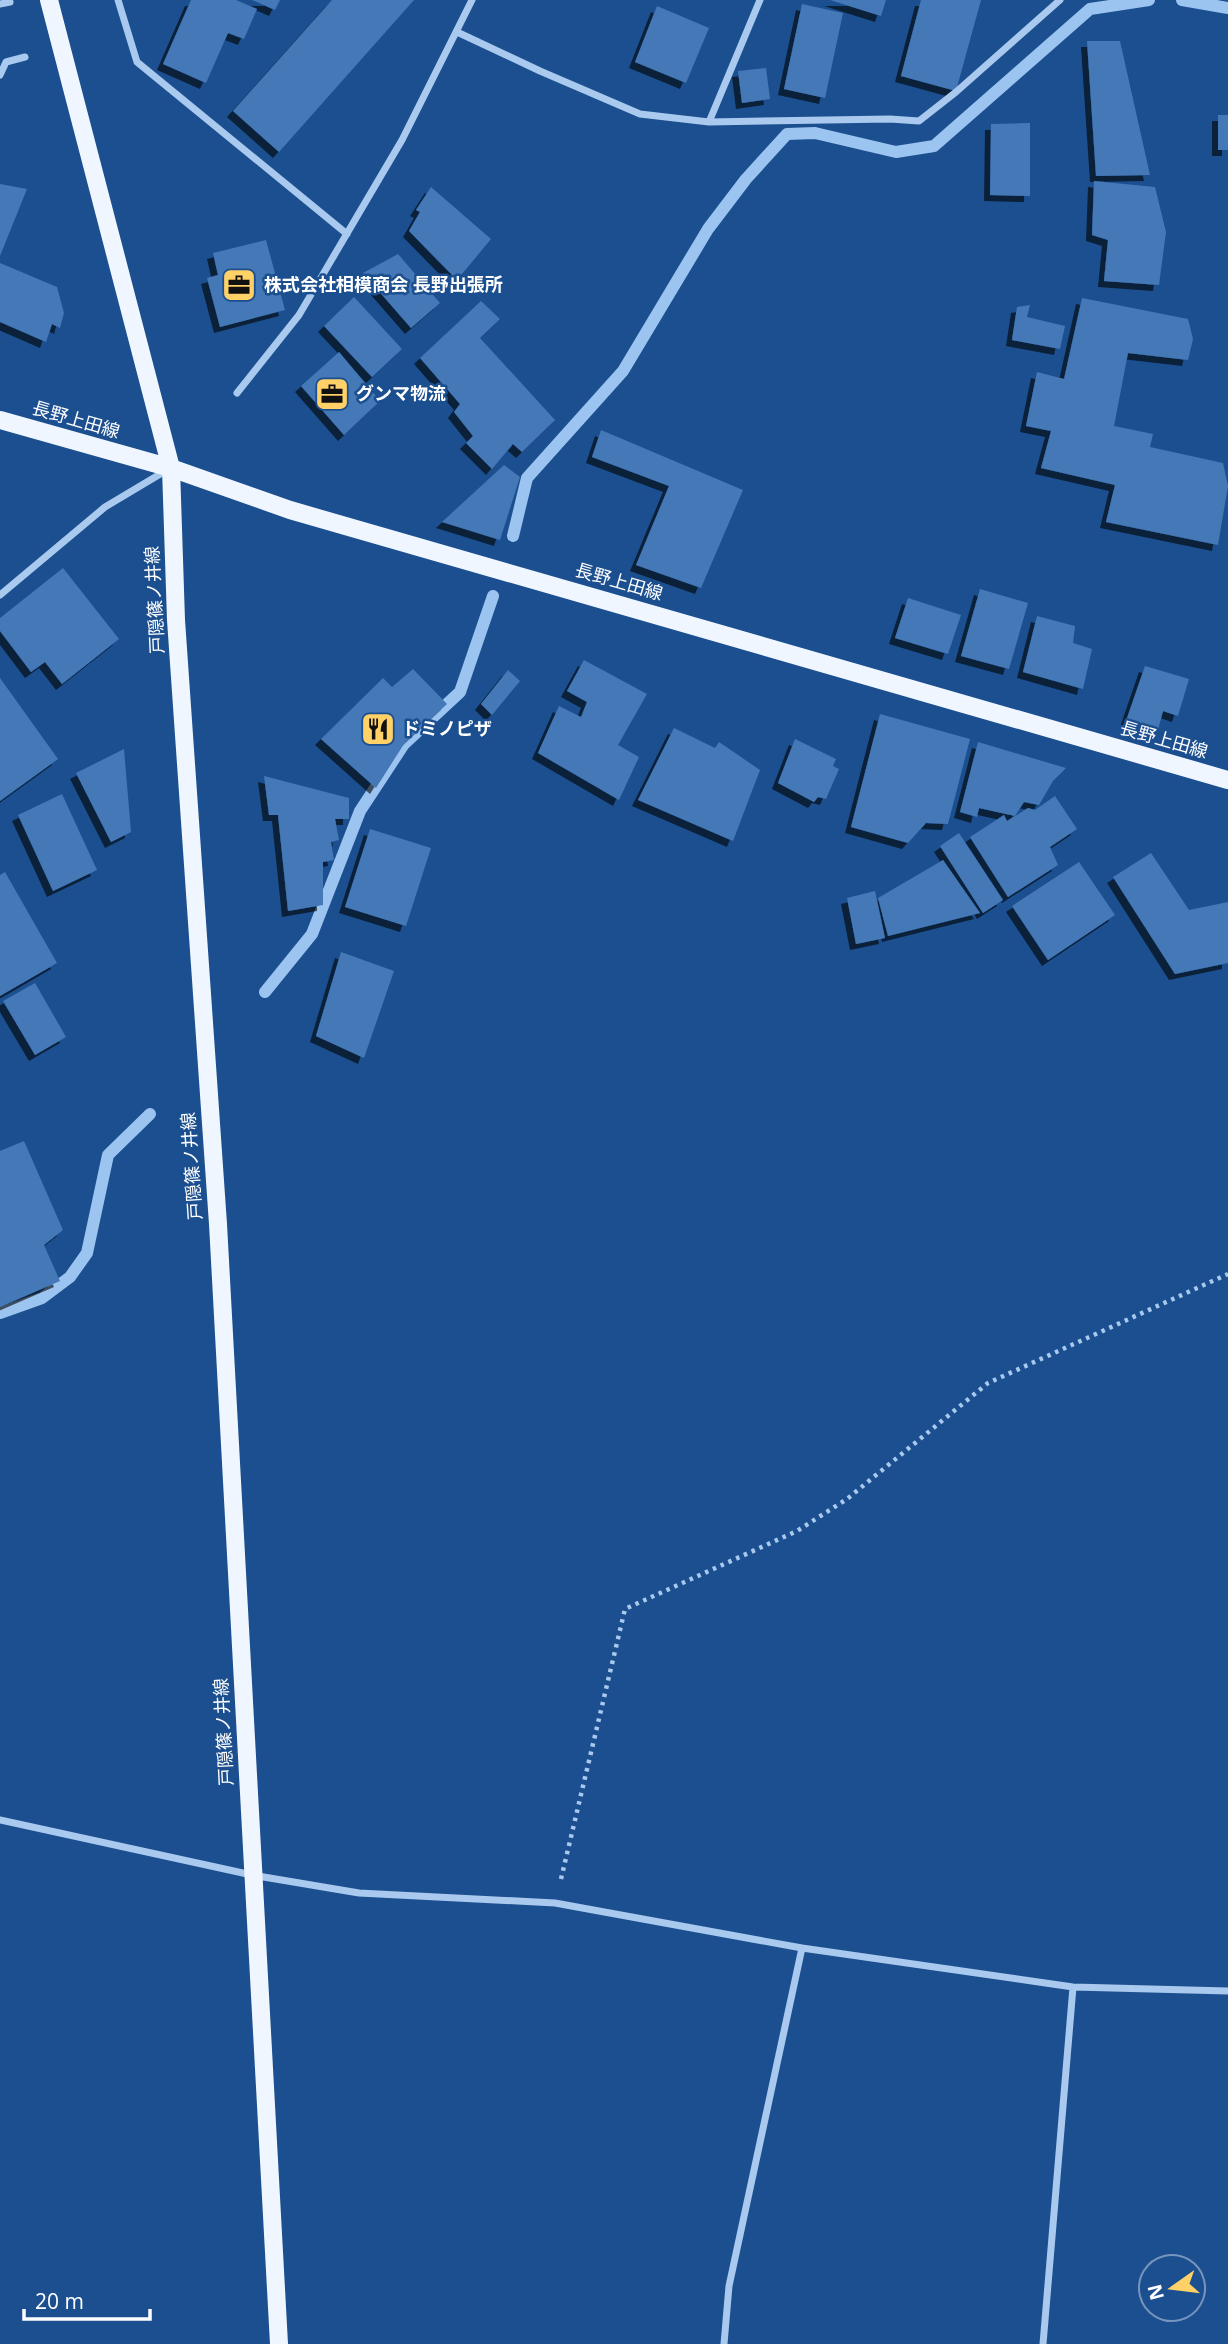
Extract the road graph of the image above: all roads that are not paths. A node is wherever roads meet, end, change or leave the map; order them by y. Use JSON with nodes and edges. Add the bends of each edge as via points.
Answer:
{"nodes":[{"id":1,"x":49,"y":0,"type":"edge"},
{"id":2,"x":118,"y":0,"type":"edge"},
{"id":3,"x":472,"y":0,"type":"edge"},
{"id":4,"x":760,"y":0,"type":"edge"},
{"id":5,"x":1060,"y":0,"type":"edge"},
{"id":6,"x":10,"y":2,"type":"dead end"},
{"id":7,"x":0,"y":4,"type":"edge"},
{"id":8,"x":457,"y":32,"type":"junction"},
{"id":9,"x":25,"y":57,"type":"dead end"},
{"id":10,"x":0,"y":75,"type":"edge"},
{"id":11,"x":709,"y":122,"type":"junction"},
{"id":12,"x":347,"y":234,"type":"junction"},
{"id":13,"x":237,"y":393,"type":"dead end"},
{"id":14,"x":0,"y":420,"type":"edge"},
{"id":15,"x":171,"y":468,"type":"junction"},
{"id":16,"x":0,"y":595,"type":"edge"},
{"id":17,"x":1228,"y":780,"type":"edge"},
{"id":18,"x":0,"y":1820,"type":"edge"},
{"id":19,"x":252,"y":1875,"type":"junction"},
{"id":20,"x":802,"y":1948,"type":"junction"},
{"id":21,"x":1073,"y":1987,"type":"junction"},
{"id":22,"x":1228,"y":1991,"type":"edge"},
{"id":23,"x":279,"y":2344,"type":"edge"},
{"id":24,"x":724,"y":2344,"type":"edge"},
{"id":25,"x":1043,"y":2344,"type":"edge"}],
"edges":[{"from":1,"to":15,"type":"main road","name":"戸隠篠ノ井線"},
{"from":2,"to":12,"type":"street","via":[[137,62]]},
{"from":3,"to":8,"type":"street"},
{"from":4,"to":11,"type":"street"},
{"from":5,"to":11,"type":"street","via":[[919,121]]},
{"from":6,"to":7,"type":"street"},
{"from":8,"to":11,"type":"street","via":[[640,114]]},
{"from":8,"to":12,"type":"street","via":[[402,141]]},
{"from":9,"to":10,"type":"street","via":[[6,62]]},
{"from":12,"to":13,"type":"street","via":[[299,315]]},
{"from":14,"to":15,"type":"main road","name":"長野上田線"},
{"from":15,"to":16,"type":"street","via":[[105,507]]},
{"from":15,"to":17,"type":"main road","name":"長野上田線","via":[[290,510]]},
{"from":15,"to":19,"type":"main road","name":"戸隠篠ノ井線","via":[[176,620],[218,1224]]},
{"from":18,"to":19,"type":"street"},
{"from":19,"to":20,"type":"street","via":[[359,1893],[555,1903]]},
{"from":19,"to":23,"type":"main road","name":"戸隠篠ノ井線"},
{"from":20,"to":21,"type":"street"},
{"from":20,"to":24,"type":"street","via":[[729,2286]]},
{"from":21,"to":22,"type":"street"},
{"from":21,"to":25,"type":"street"}]}
